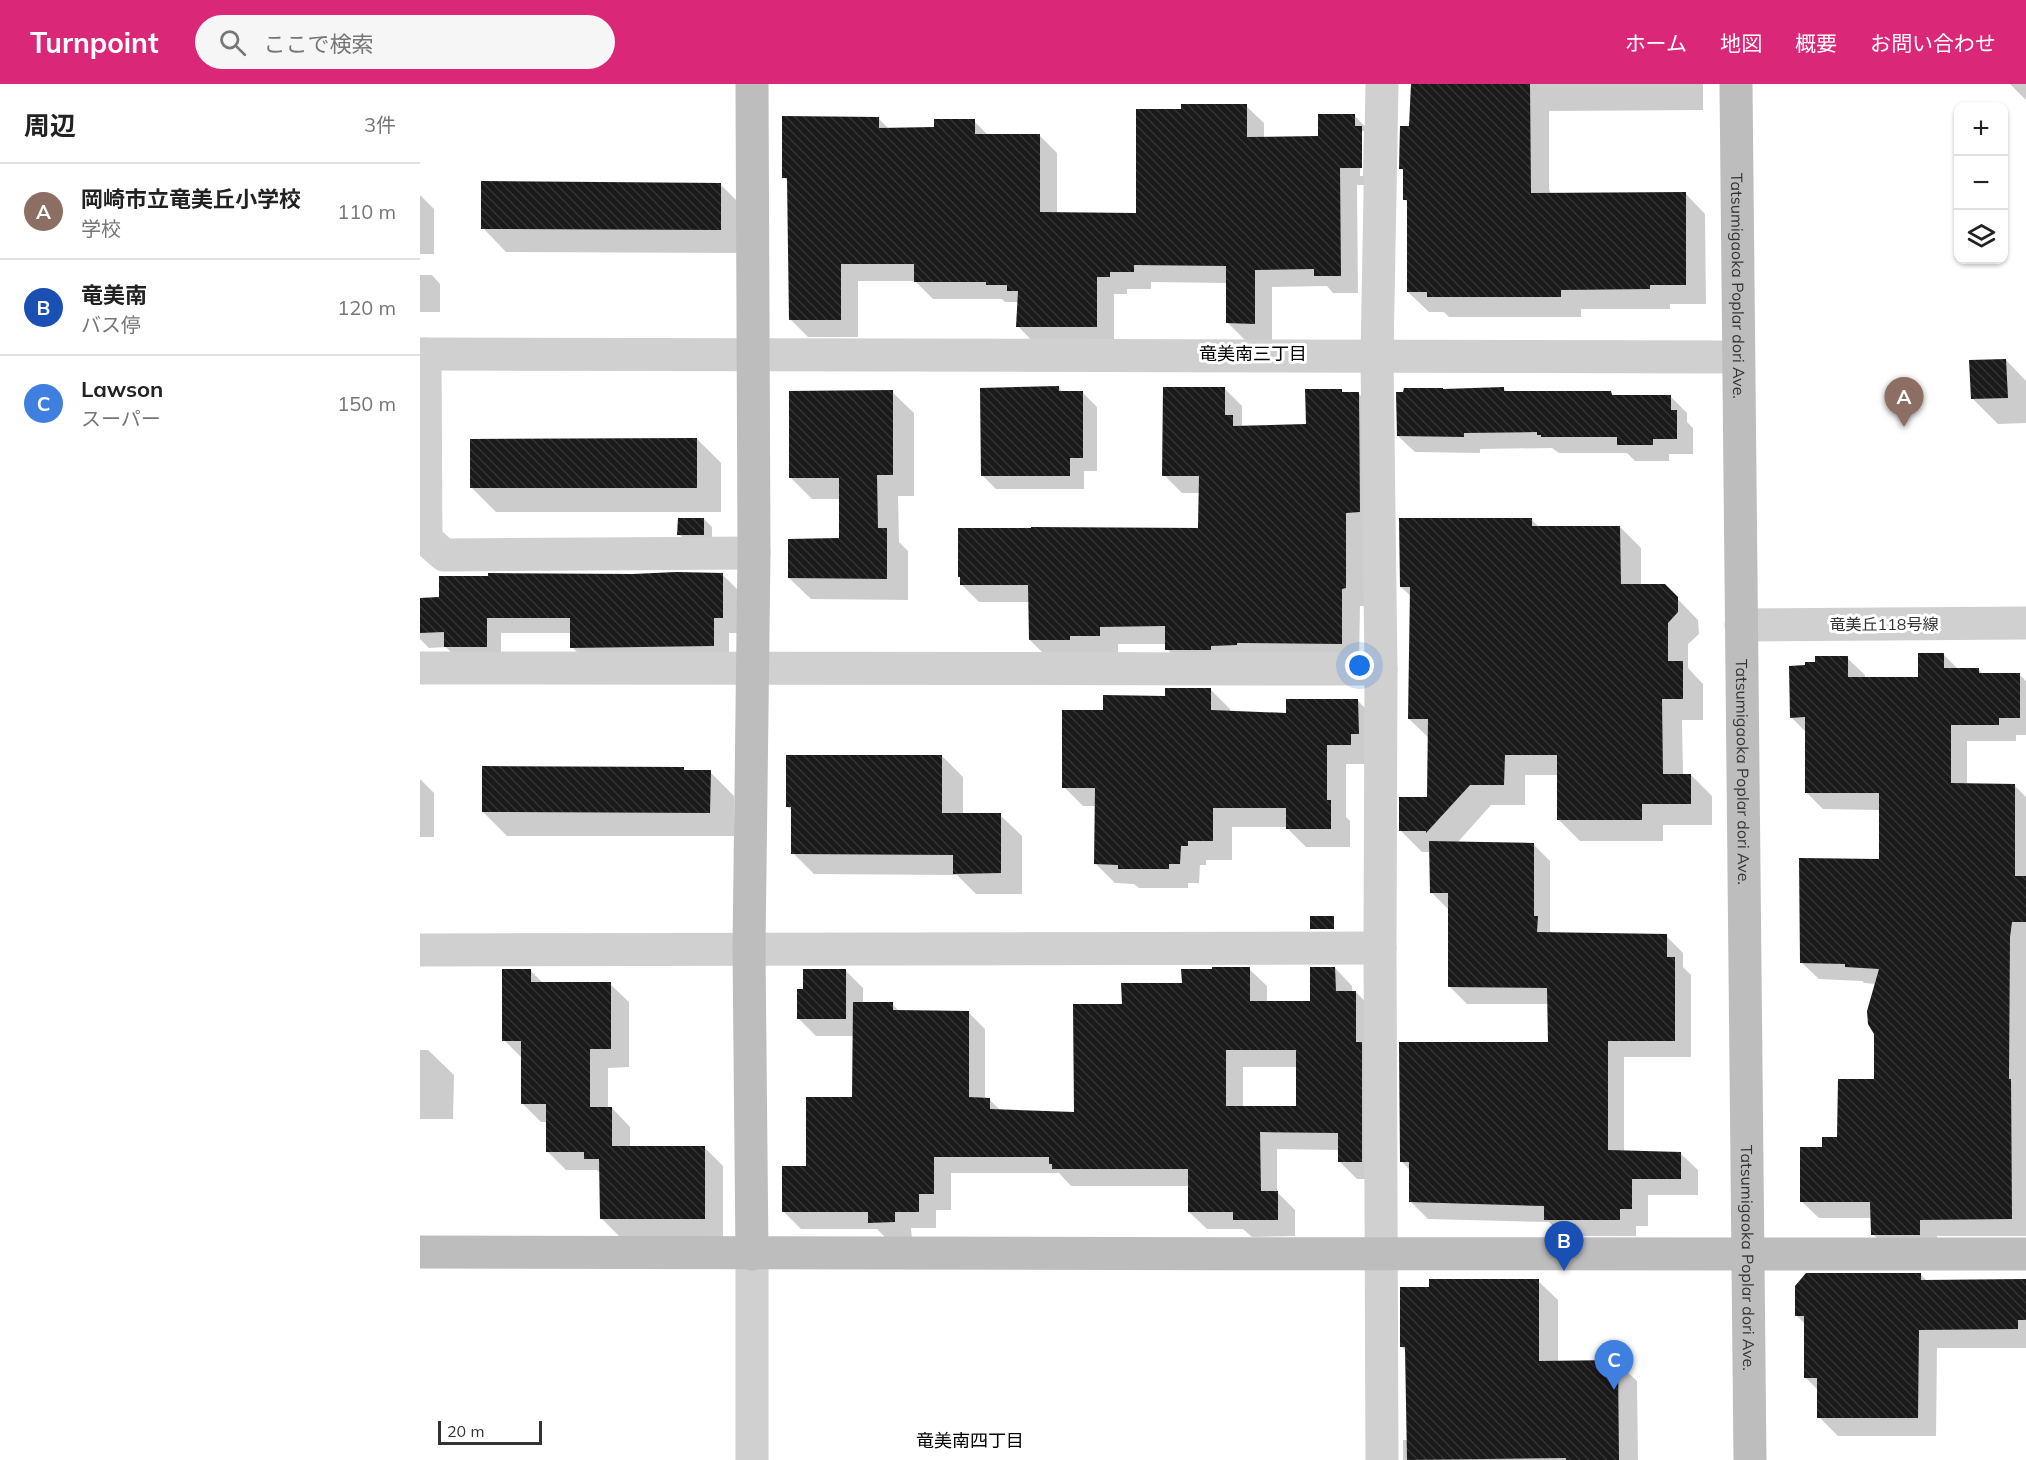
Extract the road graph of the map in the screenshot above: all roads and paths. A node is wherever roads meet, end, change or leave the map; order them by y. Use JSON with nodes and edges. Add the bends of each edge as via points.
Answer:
{"nodes":[{"id":1,"x":752,"y":84,"type":"edge"},
{"id":2,"x":1382,"y":84,"type":"edge"},
{"id":3,"x":1736,"y":84,"type":"edge"},
{"id":4,"x":423,"y":354,"type":"edge"},
{"id":5,"x":753,"y":355,"type":"junction"},
{"id":6,"x":1377,"y":357,"type":"junction"},
{"id":7,"x":1738,"y":357,"type":"junction"},
{"id":8,"x":754,"y":553,"type":"junction"},
{"id":9,"x":2026,"y":623,"type":"edge"},
{"id":10,"x":1741,"y":625,"type":"junction"},
{"id":11,"x":420,"y":668,"type":"edge"},
{"id":12,"x":1381,"y":669,"type":"junction"},
{"id":13,"x":753,"y":670,"type":"junction"},
{"id":14,"x":1380,"y":948,"type":"junction"},
{"id":15,"x":749,"y":949,"type":"junction"},
{"id":16,"x":420,"y":950,"type":"edge"},
{"id":17,"x":420,"y":1252,"type":"edge"},
{"id":18,"x":1383,"y":1252,"type":"junction"},
{"id":19,"x":1747,"y":1253,"type":"junction"},
{"id":20,"x":752,"y":1254,"type":"junction"},
{"id":21,"x":2026,"y":1254,"type":"edge"},
{"id":22,"x":752,"y":1460,"type":"edge"},
{"id":23,"x":1382,"y":1460,"type":"edge"},
{"id":24,"x":1750,"y":1460,"type":"edge"}],
"edges":[{"from":1,"to":5,"type":"street"},
{"from":2,"to":6,"type":"street"},
{"from":3,"to":7,"type":"street","name":"Tatsumigaoka Poplar dori Ave."},
{"from":4,"to":5,"type":"street"},
{"from":4,"to":8,"type":"street","via":[[426,538],[444,555]]},
{"from":5,"to":6,"type":"street"},
{"from":5,"to":8,"type":"street"},
{"from":6,"to":7,"type":"street"},
{"from":6,"to":12,"type":"street"},
{"from":7,"to":10,"type":"street","name":"Tatsumigaoka Poplar dori Ave."},
{"from":8,"to":13,"type":"street"},
{"from":9,"to":10,"type":"street","name":"竜美丘118号線"},
{"from":10,"to":19,"type":"street","name":"Tatsumigaoka Poplar dori Ave."},
{"from":11,"to":13,"type":"street"},
{"from":12,"to":13,"type":"street"},
{"from":12,"to":14,"type":"street"},
{"from":13,"to":15,"type":"street"},
{"from":14,"to":15,"type":"street"},
{"from":14,"to":18,"type":"street"},
{"from":15,"to":16,"type":"street"},
{"from":15,"to":20,"type":"street"},
{"from":17,"to":20,"type":"street"},
{"from":18,"to":19,"type":"street"},
{"from":18,"to":20,"type":"street"},
{"from":18,"to":23,"type":"street"},
{"from":19,"to":21,"type":"street"},
{"from":19,"to":24,"type":"street","name":"Tatsumigaoka Poplar dori Ave."},
{"from":20,"to":22,"type":"street"}]}
